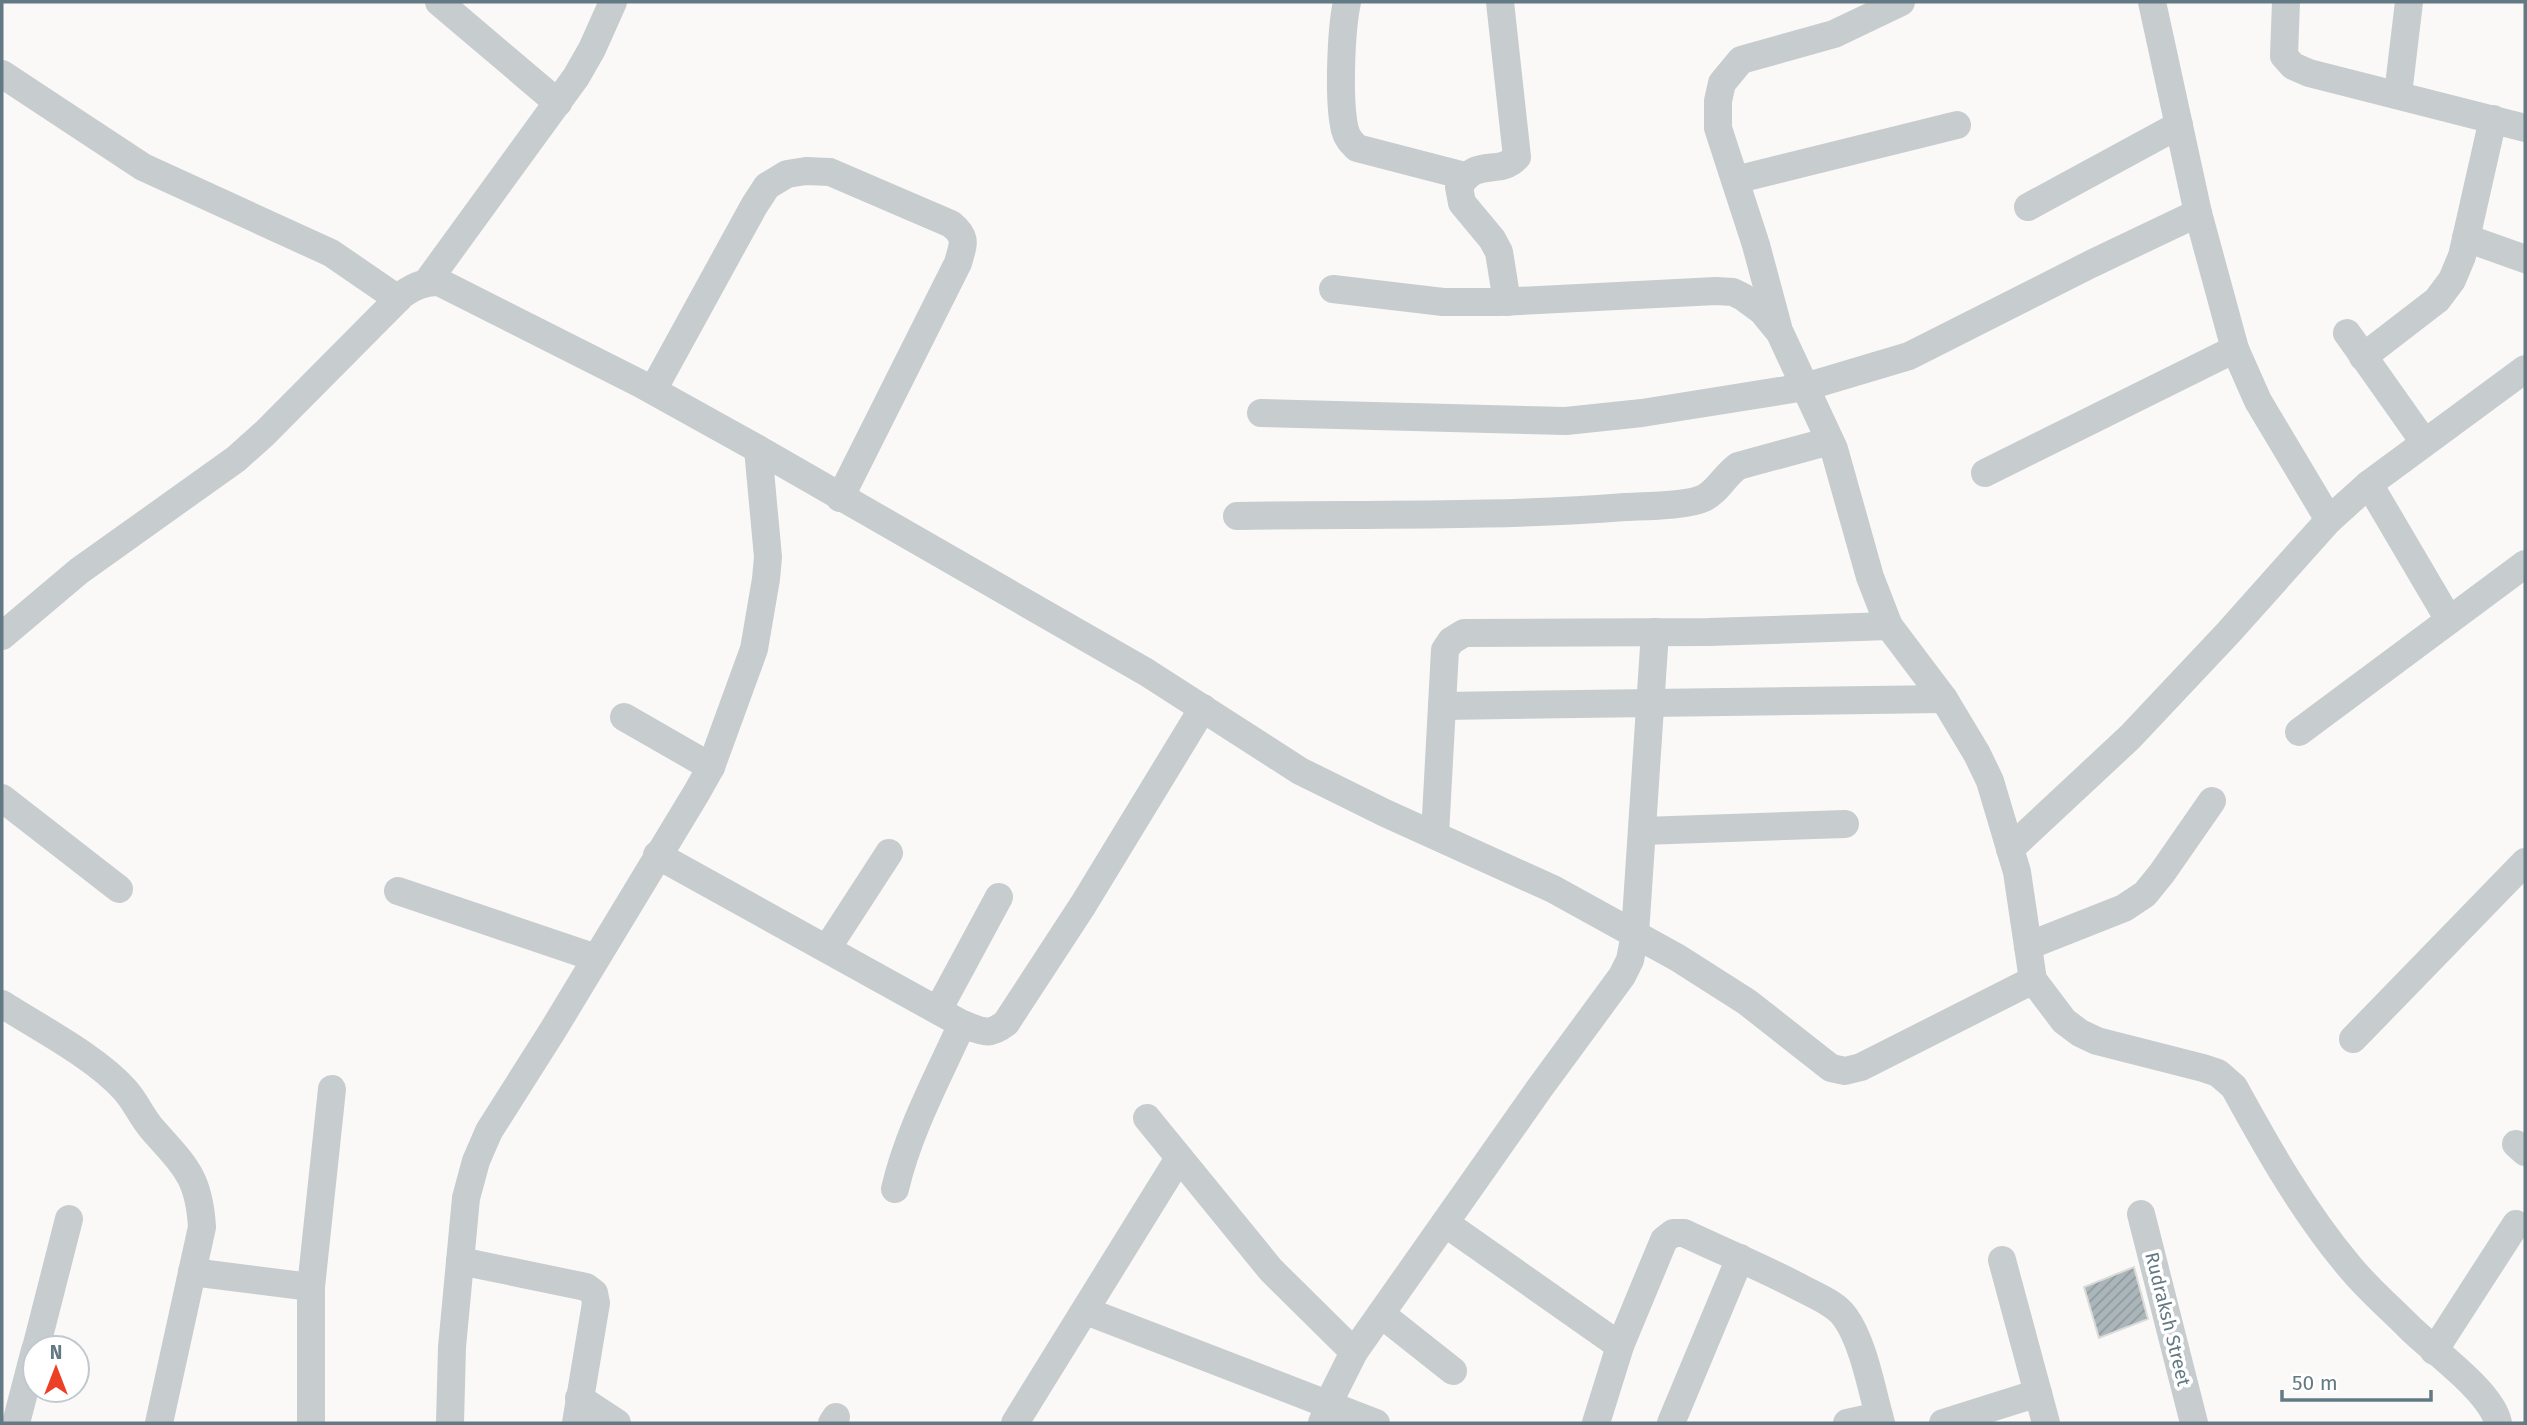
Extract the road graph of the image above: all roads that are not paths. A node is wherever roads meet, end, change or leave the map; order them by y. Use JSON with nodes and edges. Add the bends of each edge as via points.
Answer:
{"nodes":[{"id":1,"x":439,"y":2,"type":"edge"},
{"id":2,"x":613,"y":2,"type":"edge"},
{"id":3,"x":1347,"y":2,"type":"edge"},
{"id":4,"x":1500,"y":2,"type":"edge"},
{"id":5,"x":1901,"y":2,"type":"edge"},
{"id":6,"x":2152,"y":2,"type":"edge"},
{"id":7,"x":2287,"y":2,"type":"edge"},
{"id":8,"x":2409,"y":2,"type":"edge"},
{"id":9,"x":2,"y":74,"type":"edge"},
{"id":10,"x":2398,"y":94,"type":"junction"},
{"id":11,"x":558,"y":103,"type":"junction"},
{"id":12,"x":2493,"y":119,"type":"junction"},
{"id":13,"x":2179,"y":124,"type":"junction"},
{"id":14,"x":1957,"y":125,"type":"dead end"},
{"id":15,"x":2525,"y":128,"type":"edge"},
{"id":16,"x":1465,"y":176,"type":"junction"},
{"id":17,"x":1735,"y":180,"type":"junction"},
{"id":18,"x":2028,"y":207,"type":"dead end"},
{"id":19,"x":2198,"y":213,"type":"junction"},
{"id":20,"x":2466,"y":238,"type":"junction"},
{"id":21,"x":2525,"y":259,"type":"edge"},
{"id":22,"x":427,"y":282,"type":"junction"},
{"id":23,"x":1333,"y":289,"type":"dead end"},
{"id":24,"x":398,"y":299,"type":"junction"},
{"id":25,"x":1507,"y":302,"type":"junction"},
{"id":26,"x":1780,"y":333,"type":"junction"},
{"id":27,"x":2347,"y":333,"type":"dead end"},
{"id":28,"x":2235,"y":349,"type":"junction"},
{"id":29,"x":2363,"y":357,"type":"junction"},
{"id":30,"x":2525,"y":369,"type":"edge"},
{"id":31,"x":1805,"y":387,"type":"junction"},
{"id":32,"x":653,"y":390,"type":"junction"},
{"id":33,"x":1261,"y":413,"type":"dead end"},
{"id":34,"x":1830,"y":441,"type":"junction"},
{"id":35,"x":2424,"y":442,"type":"junction"},
{"id":36,"x":758,"y":449,"type":"junction"},
{"id":37,"x":1985,"y":473,"type":"dead end"},
{"id":38,"x":2369,"y":484,"type":"junction"},
{"id":39,"x":840,"y":498,"type":"junction"},
{"id":40,"x":1237,"y":516,"type":"dead end"},
{"id":41,"x":2329,"y":520,"type":"junction"},
{"id":42,"x":2525,"y":564,"type":"edge"},
{"id":43,"x":2449,"y":620,"type":"junction"},
{"id":44,"x":1889,"y":626,"type":"junction"},
{"id":45,"x":1655,"y":632,"type":"junction"},
{"id":46,"x":2,"y":636,"type":"edge"},
{"id":47,"x":1944,"y":699,"type":"junction"},
{"id":48,"x":1652,"y":701,"type":"junction"},
{"id":49,"x":1442,"y":706,"type":"junction"},
{"id":50,"x":1203,"y":708,"type":"junction"},
{"id":51,"x":624,"y":717,"type":"dead end"},
{"id":52,"x":2299,"y":732,"type":"dead end"},
{"id":53,"x":711,"y":766,"type":"junction"},
{"id":54,"x":2,"y":798,"type":"edge"},
{"id":55,"x":2212,"y":801,"type":"dead end"},
{"id":56,"x":1845,"y":824,"type":"dead end"},
{"id":57,"x":1643,"y":831,"type":"junction"},
{"id":58,"x":1435,"y":835,"type":"junction"},
{"id":59,"x":2010,"y":849,"type":"junction"},
{"id":60,"x":889,"y":853,"type":"dead end"},
{"id":61,"x":657,"y":855,"type":"junction"},
{"id":62,"x":2525,"y":862,"type":"edge"},
{"id":63,"x":119,"y":889,"type":"dead end"},
{"id":64,"x":398,"y":891,"type":"dead end"},
{"id":65,"x":999,"y":897,"type":"dead end"},
{"id":66,"x":1635,"y":934,"type":"junction"},
{"id":67,"x":2028,"y":946,"type":"junction"},
{"id":68,"x":828,"y":947,"type":"junction"},
{"id":69,"x":596,"y":958,"type":"junction"},
{"id":70,"x":2033,"y":980,"type":"junction"},
{"id":71,"x":2,"y":1004,"type":"edge"},
{"id":72,"x":938,"y":1010,"type":"junction"},
{"id":73,"x":962,"y":1024,"type":"junction"},
{"id":74,"x":2353,"y":1039,"type":"dead end"},
{"id":75,"x":332,"y":1089,"type":"dead end"},
{"id":76,"x":1147,"y":1118,"type":"dead end"},
{"id":77,"x":1179,"y":1158,"type":"junction"},
{"id":78,"x":895,"y":1189,"type":"dead end"},
{"id":79,"x":2141,"y":1214,"type":"dead end"},
{"id":80,"x":69,"y":1219,"type":"dead end"},
{"id":81,"x":1445,"y":1223,"type":"junction"},
{"id":82,"x":2516,"y":1224,"type":"dead end"},
{"id":83,"x":1740,"y":1258,"type":"junction"},
{"id":84,"x":2002,"y":1260,"type":"dead end"},
{"id":85,"x":460,"y":1261,"type":"junction"},
{"id":86,"x":192,"y":1272,"type":"junction"},
{"id":87,"x":311,"y":1287,"type":"junction"},
{"id":88,"x":1086,"y":1311,"type":"junction"},
{"id":89,"x":1381,"y":1314,"type":"junction"},
{"id":90,"x":39,"y":1334,"type":"edge"},
{"id":91,"x":1620,"y":1346,"type":"junction"},
{"id":92,"x":1354,"y":1352,"type":"junction"},
{"id":93,"x":2434,"y":1352,"type":"junction"},
{"id":94,"x":1453,"y":1371,"type":"dead end"},
{"id":95,"x":2038,"y":1393,"type":"junction"},
{"id":96,"x":21,"y":1404,"type":"edge"},
{"id":97,"x":578,"y":1411,"type":"edge"},
{"id":98,"x":1325,"y":1415,"type":"edge"},
{"id":99,"x":2504,"y":1419,"type":"edge"},
{"id":100,"x":1880,"y":1420,"type":"edge"},
{"id":101,"x":16,"y":1423,"type":"edge"},
{"id":102,"x":159,"y":1423,"type":"edge"},
{"id":103,"x":311,"y":1423,"type":"edge"},
{"id":104,"x":450,"y":1423,"type":"edge"},
{"id":105,"x":617,"y":1423,"type":"edge"},
{"id":106,"x":1015,"y":1423,"type":"edge"},
{"id":107,"x":1376,"y":1423,"type":"edge"},
{"id":108,"x":1597,"y":1423,"type":"edge"},
{"id":109,"x":1671,"y":1423,"type":"edge"},
{"id":110,"x":1847,"y":1423,"type":"edge"},
{"id":111,"x":1943,"y":1423,"type":"edge"},
{"id":112,"x":2046,"y":1423,"type":"edge"},
{"id":113,"x":2194,"y":1423,"type":"edge"}],
"edges":[{"from":1,"to":11,"type":"street"},
{"from":2,"to":11,"type":"street","via":[[592,49]]},
{"from":3,"to":16,"type":"street","via":[[1341,82],[1348,140],[1357,148]]},
{"from":4,"to":16,"type":"street","via":[[1517,157],[1510,164]]},
{"from":5,"to":17,"type":"street","via":[[1834,34],[1741,60],[1722,83],[1718,101],[1718,128]]},
{"from":6,"to":13,"type":"street"},
{"from":7,"to":10,"type":"street","via":[[2284,57],[2293,66]]},
{"from":8,"to":10,"type":"street"},
{"from":9,"to":24,"type":"street","via":[[143,167],[307,241]]},
{"from":10,"to":12,"type":"street"},
{"from":11,"to":22,"type":"street"},
{"from":12,"to":15,"type":"street"},
{"from":12,"to":20,"type":"street"},
{"from":13,"to":18,"type":"street"},
{"from":13,"to":19,"type":"street"},
{"from":14,"to":17,"type":"street"},
{"from":16,"to":25,"type":"street","via":[[1459,187],[1462,203],[1499,252]]},
{"from":17,"to":26,"type":"street"},
{"from":19,"to":28,"type":"street"},
{"from":19,"to":31,"type":"street","via":[[1909,356]]},
{"from":20,"to":21,"type":"street"},
{"from":20,"to":29,"type":"street","via":[[2452,280],[2437,300]]},
{"from":22,"to":24,"type":"street"},
{"from":22,"to":32,"type":"street","via":[[439,282]]},
{"from":23,"to":25,"type":"street","via":[[1443,302]]},
{"from":24,"to":46,"type":"street","via":[[236,459],[79,571]]},
{"from":25,"to":26,"type":"street","via":[[1733,292],[1762,312]]},
{"from":26,"to":31,"type":"street"},
{"from":27,"to":29,"type":"street"},
{"from":28,"to":37,"type":"street"},
{"from":28,"to":41,"type":"street","via":[[2258,401]]},
{"from":29,"to":35,"type":"street"},
{"from":30,"to":35,"type":"street"},
{"from":31,"to":33,"type":"street","via":[[1566,421]]},
{"from":31,"to":34,"type":"street"},
{"from":32,"to":36,"type":"street"},
{"from":32,"to":39,"type":"street","via":[[754,206],[767,186],[786,174],[830,173],[951,224],[961,232],[964,243],[958,263]]},
{"from":34,"to":40,"type":"street","via":[[1738,466],[1702,499],[1667,504],[1565,512]]},
{"from":34,"to":44,"type":"street"},
{"from":35,"to":38,"type":"street"},
{"from":36,"to":39,"type":"street"},
{"from":36,"to":53,"type":"street","via":[[766,579],[754,649]]},
{"from":38,"to":41,"type":"street"},
{"from":38,"to":43,"type":"street"},
{"from":39,"to":50,"type":"street"},
{"from":41,"to":59,"type":"street","via":[[2130,737]]},
{"from":42,"to":43,"type":"street"},
{"from":43,"to":52,"type":"street"},
{"from":44,"to":45,"type":"street"},
{"from":44,"to":47,"type":"street"},
{"from":45,"to":48,"type":"street"},
{"from":45,"to":49,"type":"street","via":[[1465,632],[1445,650]]},
{"from":47,"to":48,"type":"street"},
{"from":47,"to":59,"type":"street","via":[[1990,781]]},
{"from":48,"to":49,"type":"street"},
{"from":48,"to":57,"type":"street"},
{"from":49,"to":58,"type":"street"},
{"from":50,"to":58,"type":"street","via":[[1300,771]]},
{"from":50,"to":73,"type":"street","via":[[1006,1023],[995,1032]]},
{"from":51,"to":53,"type":"street"},
{"from":53,"to":61,"type":"street"},
{"from":54,"to":63,"type":"street"},
{"from":55,"to":67,"type":"street","via":[[2145,894],[2124,908]]},
{"from":56,"to":57,"type":"street"},
{"from":57,"to":66,"type":"street"},
{"from":58,"to":66,"type":"street","via":[[1553,889]]},
{"from":59,"to":67,"type":"street"},
{"from":60,"to":68,"type":"street"},
{"from":61,"to":68,"type":"street"},
{"from":61,"to":69,"type":"street"},
{"from":62,"to":74,"type":"street"},
{"from":64,"to":69,"type":"street"},
{"from":65,"to":72,"type":"street"},
{"from":66,"to":70,"type":"street","via":[[1746,1002],[1831,1068],[1845,1071]]},
{"from":66,"to":81,"type":"street","via":[[1622,976]]},
{"from":67,"to":70,"type":"street"},
{"from":68,"to":72,"type":"street"},
{"from":69,"to":85,"type":"street","via":[[489,1131],[470,1177]]},
{"from":70,"to":93,"type":"street","via":[[2064,1021],[2080,1033],[2218,1073],[2234,1087],[2297,1197],[2350,1267]]},
{"from":71,"to":86,"type":"street","via":[[125,1089],[150,1127],[179,1157],[201,1203],[202,1227]]},
{"from":72,"to":73,"type":"street"},
{"from":73,"to":78,"type":"street","via":[[900,1165]]},
{"from":75,"to":87,"type":"street"},
{"from":76,"to":77,"type":"street"},
{"from":77,"to":88,"type":"street"},
{"from":77,"to":92,"type":"street","via":[[1271,1270]]},
{"from":79,"to":113,"type":"street","name":"Rudraksh Street"},
{"from":80,"to":90,"type":"street"},
{"from":81,"to":89,"type":"street"},
{"from":81,"to":91,"type":"street"},
{"from":82,"to":93,"type":"street"},
{"from":83,"to":91,"type":"street","via":[[1684,1233],[1673,1233],[1664,1240]]},
{"from":83,"to":100,"type":"street","via":[[1843,1314],[1859,1349]]},
{"from":83,"to":109,"type":"street"},
{"from":84,"to":95,"type":"street"},
{"from":85,"to":97,"type":"street","via":[[586,1287],[594,1293]]},
{"from":85,"to":104,"type":"street"},
{"from":86,"to":87,"type":"street"},
{"from":86,"to":102,"type":"street"},
{"from":87,"to":103,"type":"street"},
{"from":88,"to":98,"type":"street"},
{"from":88,"to":106,"type":"street"},
{"from":89,"to":92,"type":"street"},
{"from":89,"to":94,"type":"street"},
{"from":91,"to":108,"type":"street"},
{"from":92,"to":98,"type":"street"},
{"from":93,"to":99,"type":"street","via":[[2480,1391]]},
{"from":95,"to":111,"type":"street"},
{"from":95,"to":112,"type":"street"},
{"from":96,"to":101,"type":"street"},
{"from":97,"to":105,"type":"street"},
{"from":98,"to":107,"type":"street"},
{"from":100,"to":110,"type":"street"}]}
